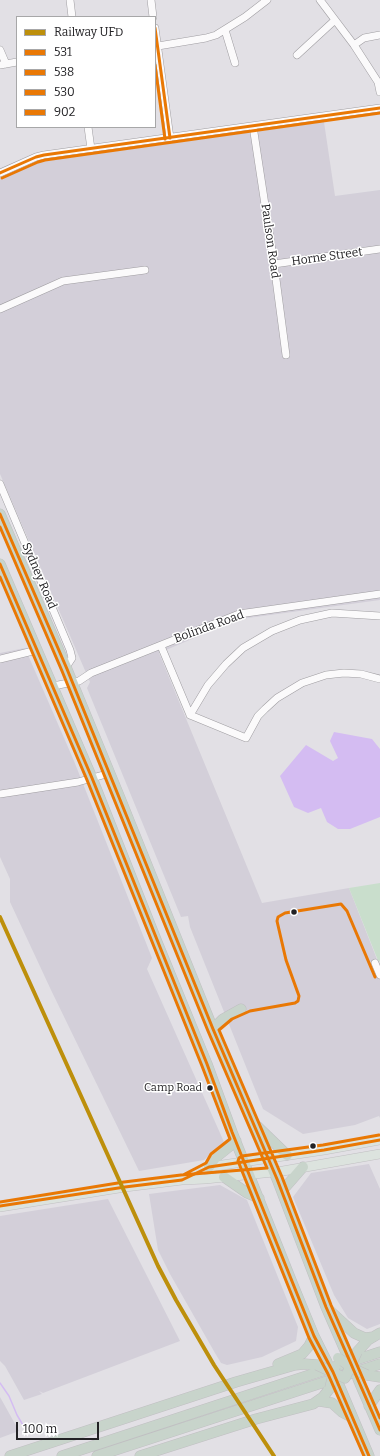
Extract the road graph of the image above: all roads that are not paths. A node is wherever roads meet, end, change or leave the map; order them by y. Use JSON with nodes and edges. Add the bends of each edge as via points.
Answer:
{"nodes":[{"id":1,"x":70,"y":0,"type":"edge"},
{"id":2,"x":151,"y":0,"type":"edge"},
{"id":3,"x":267,"y":0,"type":"edge"},
{"id":4,"x":320,"y":0,"type":"edge"},
{"id":5,"x":72,"y":16,"type":"edge"},
{"id":6,"x":154,"y":16,"type":"edge"},
{"id":7,"x":335,"y":20,"type":"junction"},
{"id":8,"x":225,"y":30,"type":"junction"},
{"id":9,"x":156,"y":34,"type":"edge"},
{"id":10,"x":380,"y":35,"type":"edge"},
{"id":11,"x":354,"y":45,"type":"junction"},
{"id":12,"x":158,"y":46,"type":"junction"},
{"id":13,"x":0,"y":50,"type":"edge"},
{"id":14,"x":297,"y":55,"type":"dead end"},
{"id":15,"x":16,"y":62,"type":"edge"},
{"id":16,"x":3,"y":64,"type":"edge"},
{"id":17,"x":235,"y":64,"type":"dead end"},
{"id":18,"x":380,"y":92,"type":"edge"},
{"id":19,"x":380,"y":108,"type":"edge"},
{"id":20,"x":253,"y":126,"type":"junction"},
{"id":21,"x":88,"y":128,"type":"edge"},
{"id":22,"x":170,"y":138,"type":"junction"},
{"id":23,"x":91,"y":149,"type":"junction"},
{"id":24,"x":0,"y":173,"type":"edge"},
{"id":25,"x":380,"y":249,"type":"edge"},
{"id":26,"x":274,"y":264,"type":"junction"},
{"id":27,"x":145,"y":270,"type":"dead end"},
{"id":28,"x":0,"y":309,"type":"edge"},
{"id":29,"x":286,"y":355,"type":"dead end"},
{"id":30,"x":0,"y":484,"type":"edge"},
{"id":31,"x":4,"y":502,"type":"edge"},
{"id":32,"x":0,"y":514,"type":"edge"},
{"id":33,"x":0,"y":564,"type":"edge"},
{"id":34,"x":380,"y":594,"type":"edge"},
{"id":35,"x":380,"y":616,"type":"edge"},
{"id":36,"x":161,"y":646,"type":"junction"},
{"id":37,"x":37,"y":650,"type":"junction"},
{"id":38,"x":0,"y":659,"type":"edge"},
{"id":39,"x":66,"y":667,"type":"junction"},
{"id":40,"x":380,"y":679,"type":"edge"},
{"id":41,"x":71,"y":681,"type":"junction"},
{"id":42,"x":53,"y":686,"type":"junction"},
{"id":43,"x":190,"y":714,"type":"junction"},
{"id":44,"x":110,"y":773,"type":"junction"},
{"id":45,"x":92,"y":778,"type":"junction"},
{"id":46,"x":0,"y":794,"type":"edge"},
{"id":47,"x":375,"y":963,"type":"dead end"},
{"id":48,"x":380,"y":975,"type":"edge"},
{"id":49,"x":241,"y":1009,"type":"dead end"},
{"id":50,"x":213,"y":1029,"type":"junction"},
{"id":51,"x":252,"y":1120,"type":"junction"},
{"id":52,"x":380,"y":1140,"type":"edge"},
{"id":53,"x":236,"y":1141,"type":"junction"},
{"id":54,"x":324,"y":1150,"type":"junction"},
{"id":55,"x":380,"y":1154,"type":"edge"},
{"id":56,"x":287,"y":1155,"type":"junction"},
{"id":57,"x":268,"y":1157,"type":"junction"},
{"id":58,"x":244,"y":1161,"type":"junction"},
{"id":59,"x":326,"y":1163,"type":"junction"},
{"id":60,"x":208,"y":1167,"type":"junction"},
{"id":61,"x":303,"y":1167,"type":"junction"},
{"id":62,"x":274,"y":1172,"type":"junction"},
{"id":63,"x":249,"y":1174,"type":"junction"},
{"id":64,"x":224,"y":1177,"type":"junction"},
{"id":65,"x":182,"y":1180,"type":"junction"},
{"id":66,"x":282,"y":1191,"type":"junction"},
{"id":67,"x":258,"y":1198,"type":"junction"},
{"id":68,"x":3,"y":1206,"type":"edge"},
{"id":69,"x":326,"y":1307,"type":"junction"},
{"id":70,"x":376,"y":1335,"type":"edge"},
{"id":71,"x":314,"y":1336,"type":"junction"},
{"id":72,"x":380,"y":1352,"type":"edge"},
{"id":73,"x":337,"y":1358,"type":"junction"},
{"id":74,"x":380,"y":1364,"type":"edge"},
{"id":75,"x":352,"y":1366,"type":"junction"},
{"id":76,"x":333,"y":1372,"type":"junction"},
{"id":77,"x":377,"y":1377,"type":"edge"},
{"id":78,"x":236,"y":1382,"type":"junction"},
{"id":79,"x":346,"y":1384,"type":"junction"},
{"id":80,"x":380,"y":1390,"type":"edge"},
{"id":81,"x":319,"y":1401,"type":"junction"},
{"id":82,"x":369,"y":1406,"type":"junction"},
{"id":83,"x":377,"y":1417,"type":"edge"},
{"id":84,"x":353,"y":1418,"type":"junction"},
{"id":85,"x":380,"y":1430,"type":"edge"},
{"id":86,"x":10,"y":1456,"type":"edge"},
{"id":87,"x":62,"y":1456,"type":"edge"},
{"id":88,"x":97,"y":1456,"type":"edge"},
{"id":89,"x":140,"y":1456,"type":"edge"},
{"id":90,"x":369,"y":1456,"type":"edge"}],
"edges":[{"from":1,"to":5,"type":"street"},
{"from":2,"to":6,"type":"street"},
{"from":3,"to":8,"type":"street"},
{"from":4,"to":7,"type":"street"},
{"from":7,"to":11,"type":"street"},
{"from":7,"to":14,"type":"street"},
{"from":8,"to":12,"type":"street","via":[[206,38]]},
{"from":8,"to":17,"type":"street"},
{"from":9,"to":12,"type":"street"},
{"from":10,"to":11,"type":"street","via":[[364,38]]},
{"from":11,"to":18,"type":"street","via":[[378,82]]},
{"from":12,"to":22,"type":"street"},
{"from":13,"to":16,"type":"street"},
{"from":15,"to":16,"type":"street"},
{"from":19,"to":20,"type":"street"},
{"from":20,"to":22,"type":"street"},
{"from":20,"to":26,"type":"street","name":"Paulson Road"},
{"from":21,"to":23,"type":"street"},
{"from":22,"to":23,"type":"street"},
{"from":23,"to":24,"type":"street","via":[[37,157]]},
{"from":25,"to":26,"type":"street","name":"Horne Street"},
{"from":26,"to":29,"type":"street","name":"Paulson Road"},
{"from":27,"to":28,"type":"street","via":[[63,281]]},
{"from":30,"to":31,"type":"street","name":"Sydney Road"},
{"from":31,"to":39,"type":"street","name":"Sydney Road","via":[[70,650],[72,658]]},
{"from":32,"to":39,"type":"highway","name":"Sydney Road"},
{"from":33,"to":37,"type":"highway","name":"Sydney Road"},
{"from":34,"to":36,"type":"street","name":"Bolinda Road","via":[[239,614]]},
{"from":35,"to":43,"type":"street","via":[[332,613],[300,620],[272,631],[243,648],[226,664],[208,684]]},
{"from":36,"to":41,"type":"street","name":"Bolinda Road"},
{"from":36,"to":43,"type":"street"},
{"from":37,"to":38,"type":"street"},
{"from":37,"to":42,"type":"highway","name":"Sydney Road"},
{"from":39,"to":41,"type":"highway","name":"Sydney Road"},
{"from":40,"to":43,"type":"street","via":[[344,673],[326,675],[302,683],[277,698],[265,709],[258,716],[246,738]]},
{"from":41,"to":42,"type":"street","name":"Bolinda Road"},
{"from":41,"to":44,"type":"highway","name":"Sydney Road"},
{"from":42,"to":45,"type":"highway","name":"Sydney Road"},
{"from":44,"to":45,"type":"street"},
{"from":44,"to":50,"type":"highway","name":"Sydney Road"},
{"from":45,"to":46,"type":"street"},
{"from":45,"to":53,"type":"highway","name":"Sydney Road"},
{"from":47,"to":48,"type":"street"},
{"from":49,"to":50,"type":"highway","via":[[223,1019]]},
{"from":50,"to":51,"type":"highway","name":"Sydney Road"},
{"from":51,"to":56,"type":"highway"},
{"from":51,"to":57,"type":"highway","name":"Sydney Road"},
{"from":52,"to":54,"type":"main road"},
{"from":53,"to":58,"type":"highway","name":"Sydney Road"},
{"from":53,"to":60,"type":"highway"},
{"from":54,"to":56,"type":"main road"},
{"from":54,"to":59,"type":"main road"},
{"from":55,"to":59,"type":"main road"},
{"from":56,"to":57,"type":"main road"},
{"from":57,"to":58,"type":"main road"},
{"from":57,"to":62,"type":"highway","name":"Sydney Road"},
{"from":58,"to":60,"type":"main road"},
{"from":58,"to":63,"type":"highway","name":"Sydney Road"},
{"from":59,"to":61,"type":"main road"},
{"from":60,"to":65,"type":"main road"},
{"from":61,"to":62,"type":"main road"},
{"from":61,"to":66,"type":"highway"},
{"from":62,"to":63,"type":"main road"},
{"from":62,"to":66,"type":"highway","name":"Sydney Road"},
{"from":63,"to":64,"type":"main road"},
{"from":63,"to":67,"type":"highway","name":"Sydney Road"},
{"from":64,"to":65,"type":"main road"},
{"from":64,"to":67,"type":"highway"},
{"from":65,"to":68,"type":"main road"},
{"from":66,"to":69,"type":"highway","name":"Sydney Road"},
{"from":67,"to":71,"type":"highway","name":"Sydney Road"},
{"from":69,"to":70,"type":"highway","via":[[354,1333],[365,1338]]},
{"from":69,"to":73,"type":"highway","name":"Sydney Road","via":[[341,1342]]},
{"from":70,"to":75,"type":"highway","bridge":true,"via":[[357,1352]]},
{"from":71,"to":73,"type":"highway","name":"Sydney Road","via":[[320,1348]]},
{"from":71,"to":78,"type":"highway","via":[[302,1354]]},
{"from":72,"to":87,"type":"highway"},
{"from":73,"to":75,"type":"highway","name":"Sydney Road"},
{"from":73,"to":76,"type":"highway","name":"Sydney Road"},
{"from":74,"to":88,"type":"highway"},
{"from":75,"to":77,"type":"highway","bridge":true,"via":[[360,1372]]},
{"from":75,"to":79,"type":"highway","bridge":true},
{"from":76,"to":78,"type":"highway","bridge":true,"via":[[315,1365],[295,1365]]},
{"from":76,"to":79,"type":"highway","name":"Sydney Road"},
{"from":78,"to":86,"type":"highway"},
{"from":79,"to":81,"type":"highway"},
{"from":79,"to":82,"type":"highway","name":"Sydney Road"},
{"from":79,"to":84,"type":"highway","name":"Sydney Road"},
{"from":80,"to":82,"type":"highway"},
{"from":81,"to":84,"type":"highway","via":[[332,1404]]},
{"from":81,"to":89,"type":"highway"},
{"from":82,"to":83,"type":"highway","name":"Sydney Road"},
{"from":83,"to":85,"type":"highway","name":"Sydney Road"},
{"from":84,"to":90,"type":"highway","name":"Sydney Road"}]}
